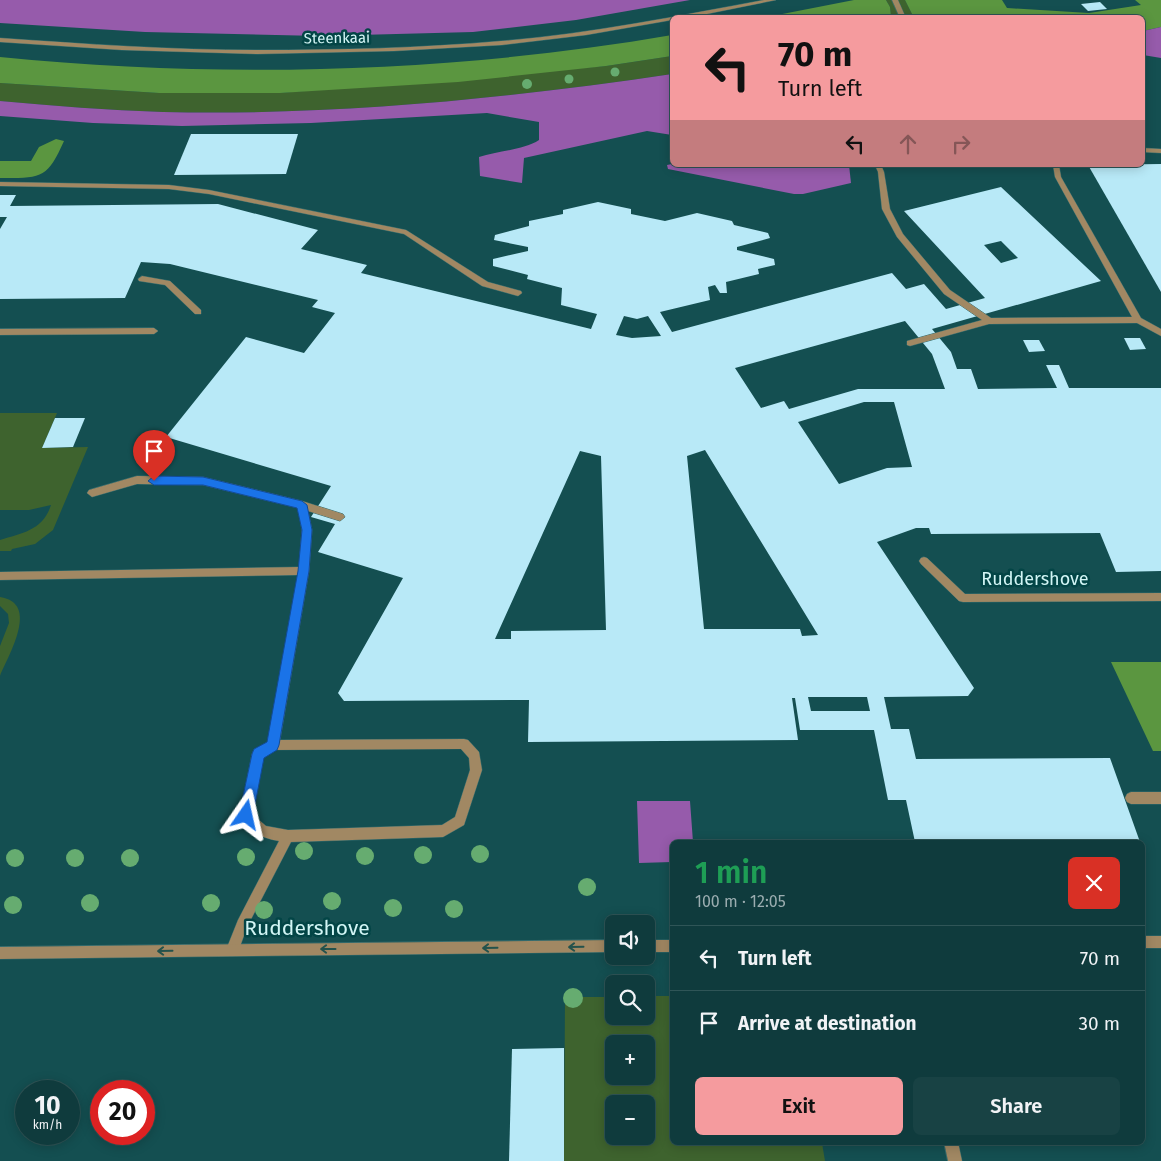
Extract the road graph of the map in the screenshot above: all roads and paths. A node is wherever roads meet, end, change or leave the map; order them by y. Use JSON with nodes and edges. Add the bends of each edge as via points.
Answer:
{"nodes":[{"id":1,"x":774,"y":0,"type":"edge"},
{"id":2,"x":895,"y":0,"type":"edge"},
{"id":3,"x":691,"y":15,"type":"edge"},
{"id":4,"x":901,"y":15,"type":"edge"},
{"id":5,"x":670,"y":19,"type":"edge"},
{"id":6,"x":0,"y":40,"type":"edge"},
{"id":7,"x":1145,"y":150,"type":"edge"},
{"id":8,"x":1161,"y":151,"type":"edge"},
{"id":9,"x":879,"y":167,"type":"edge"},
{"id":10,"x":1056,"y":167,"type":"edge"},
{"id":11,"x":0,"y":184,"type":"edge"},
{"id":12,"x":142,"y":279,"type":"dead end"},
{"id":13,"x":518,"y":293,"type":"dead end"},
{"id":14,"x":198,"y":312,"type":"dead end"},
{"id":15,"x":988,"y":320,"type":"junction"},
{"id":16,"x":1138,"y":320,"type":"junction"},
{"id":17,"x":154,"y":331,"type":"dead end"},
{"id":18,"x":0,"y":332,"type":"edge"},
{"id":19,"x":1161,"y":333,"type":"edge"},
{"id":20,"x":910,"y":343,"type":"dead end"},
{"id":21,"x":92,"y":493,"type":"dead end"},
{"id":22,"x":302,"y":505,"type":"junction"},
{"id":23,"x":340,"y":517,"type":"dead end"},
{"id":24,"x":924,"y":561,"type":"dead end"},
{"id":25,"x":304,"y":571,"type":"junction"},
{"id":26,"x":0,"y":576,"type":"edge"},
{"id":27,"x":1161,"y":597,"type":"edge"},
{"id":28,"x":273,"y":745,"type":"junction"},
{"id":29,"x":1131,"y":798,"type":"dead end"},
{"id":30,"x":1161,"y":798,"type":"edge"},
{"id":31,"x":288,"y":836,"type":"junction"},
{"id":32,"x":1145,"y":942,"type":"edge"},
{"id":33,"x":1161,"y":942,"type":"edge"},
{"id":34,"x":605,"y":946,"type":"edge"},
{"id":35,"x":655,"y":946,"type":"edge"},
{"id":36,"x":670,"y":946,"type":"edge"},
{"id":37,"x":232,"y":950,"type":"junction"},
{"id":38,"x":0,"y":953,"type":"edge"},
{"id":39,"x":952,"y":1145,"type":"edge"},
{"id":40,"x":955,"y":1161,"type":"edge"}],
"edges":[{"from":1,"to":3,"type":"street","name":"Steenkaai"},
{"from":2,"to":4,"type":"street"},
{"from":5,"to":6,"type":"street","name":"Steenkaai","via":[[511,42],[394,49],[258,52]]},
{"from":7,"to":8,"type":"street"},
{"from":9,"to":15,"type":"street","via":[[886,209],[900,236],[948,292]]},
{"from":10,"to":16,"type":"street","via":[[1058,177]]},
{"from":11,"to":13,"type":"street","via":[[169,187],[209,192],[406,232],[485,284]]},
{"from":12,"to":14,"type":"street","via":[[167,283]]},
{"from":15,"to":16,"type":"street"},
{"from":15,"to":20,"type":"street"},
{"from":16,"to":19,"type":"street"},
{"from":17,"to":18,"type":"street"},
{"from":21,"to":22,"type":"street","via":[[137,480],[203,481]]},
{"from":22,"to":23,"type":"street"},
{"from":22,"to":25,"type":"street","via":[[307,530]]},
{"from":24,"to":27,"type":"street","name":"Ruddershove","via":[[963,598]]},
{"from":25,"to":26,"type":"street"},
{"from":25,"to":28,"type":"street"},
{"from":28,"to":31,"type":"street","via":[[258,754],[246,815],[254,828]]},
{"from":28,"to":31,"type":"street","via":[[464,744],[475,756],[476,770],[460,821],[443,831]]},
{"from":29,"to":30,"type":"street"},
{"from":31,"to":37,"type":"street"},
{"from":32,"to":33,"type":"street"},
{"from":34,"to":37,"type":"street","name":"Ruddershove","one_way":true},
{"from":35,"to":36,"type":"street"},
{"from":37,"to":38,"type":"street","name":"Ruddershove","one_way":true},
{"from":39,"to":40,"type":"street"}]}
